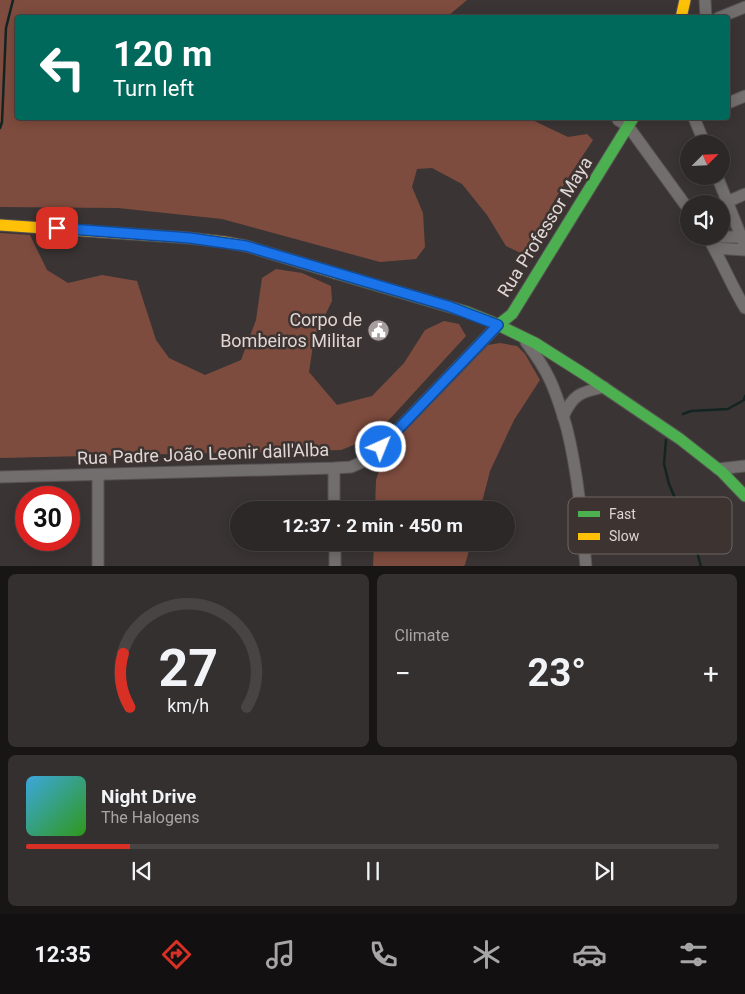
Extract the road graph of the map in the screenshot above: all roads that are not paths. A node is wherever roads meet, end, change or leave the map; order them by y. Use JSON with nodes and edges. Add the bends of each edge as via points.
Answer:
{"nodes":[{"id":1,"x":685,"y":0,"type":"edge"},
{"id":2,"x":705,"y":0,"type":"edge"},
{"id":3,"x":745,"y":7,"type":"edge"},
{"id":4,"x":681,"y":15,"type":"edge"},
{"id":5,"x":706,"y":15,"type":"edge"},
{"id":6,"x":725,"y":15,"type":"edge"},
{"id":7,"x":745,"y":96,"type":"edge"},
{"id":8,"x":730,"y":102,"type":"edge"},
{"id":9,"x":625,"y":120,"type":"edge"},
{"id":10,"x":695,"y":120,"type":"edge"},
{"id":11,"x":701,"y":135,"type":"edge"},
{"id":12,"x":745,"y":194,"type":"edge"},
{"id":13,"x":680,"y":197,"type":"edge"},
{"id":14,"x":730,"y":201,"type":"edge"},
{"id":15,"x":730,"y":209,"type":"edge"},
{"id":16,"x":0,"y":224,"type":"edge"},
{"id":17,"x":730,"y":241,"type":"edge"},
{"id":18,"x":744,"y":244,"type":"edge"},
{"id":19,"x":712,"y":245,"type":"edge"},
{"id":20,"x":714,"y":248,"type":"junction"},
{"id":21,"x":745,"y":308,"type":"edge"},
{"id":22,"x":498,"y":325,"type":"junction"},
{"id":23,"x":522,"y":337,"type":"junction"},
{"id":24,"x":604,"y":388,"type":"junction"},
{"id":25,"x":563,"y":417,"type":"junction"},
{"id":26,"x":745,"y":466,"type":"edge"},
{"id":27,"x":334,"y":468,"type":"junction"},
{"id":28,"x":718,"y":469,"type":"junction"},
{"id":29,"x":98,"y":475,"type":"junction"},
{"id":30,"x":0,"y":477,"type":"edge"},
{"id":31,"x":745,"y":496,"type":"edge"},
{"id":32,"x":579,"y":497,"type":"edge"},
{"id":33,"x":334,"y":501,"type":"edge"},
{"id":34,"x":335,"y":551,"type":"edge"},
{"id":35,"x":98,"y":566,"type":"edge"},
{"id":36,"x":335,"y":566,"type":"edge"}],
"edges":[{"from":1,"to":4,"type":"main road"},
{"from":2,"to":5,"type":"street"},
{"from":3,"to":6,"type":"street"},
{"from":7,"to":8,"type":"street"},
{"from":9,"to":13,"type":"street"},
{"from":9,"to":22,"type":"main road","name":"Rua Professor Maya","via":[[512,314]]},
{"from":10,"to":11,"type":"street"},
{"from":12,"to":14,"type":"street"},
{"from":15,"to":18,"type":"street"},
{"from":16,"to":22,"type":"main road","via":[[190,238],[246,246],[448,306]]},
{"from":17,"to":18,"type":"street"},
{"from":18,"to":20,"type":"street"},
{"from":19,"to":20,"type":"street"},
{"from":20,"to":21,"type":"street"},
{"from":22,"to":23,"type":"main road"},
{"from":22,"to":27,"type":"street","name":"Rua Padre João Leonir dall'Alba","via":[[381,447],[350,467]]},
{"from":23,"to":24,"type":"main road"},
{"from":23,"to":25,"type":"street","via":[[549,377]]},
{"from":24,"to":25,"type":"street","via":[[577,396]]},
{"from":24,"to":28,"type":"main road","via":[[674,434]]},
{"from":25,"to":32,"type":"street"},
{"from":26,"to":28,"type":"street"},
{"from":27,"to":29,"type":"street","name":"Rua Padre João Leonir dall'Alba"},
{"from":27,"to":33,"type":"street"},
{"from":28,"to":31,"type":"main road"},
{"from":29,"to":30,"type":"street","name":"Rua Padre João Leonir dall'Alba"},
{"from":29,"to":35,"type":"street"},
{"from":34,"to":36,"type":"street"}]}
